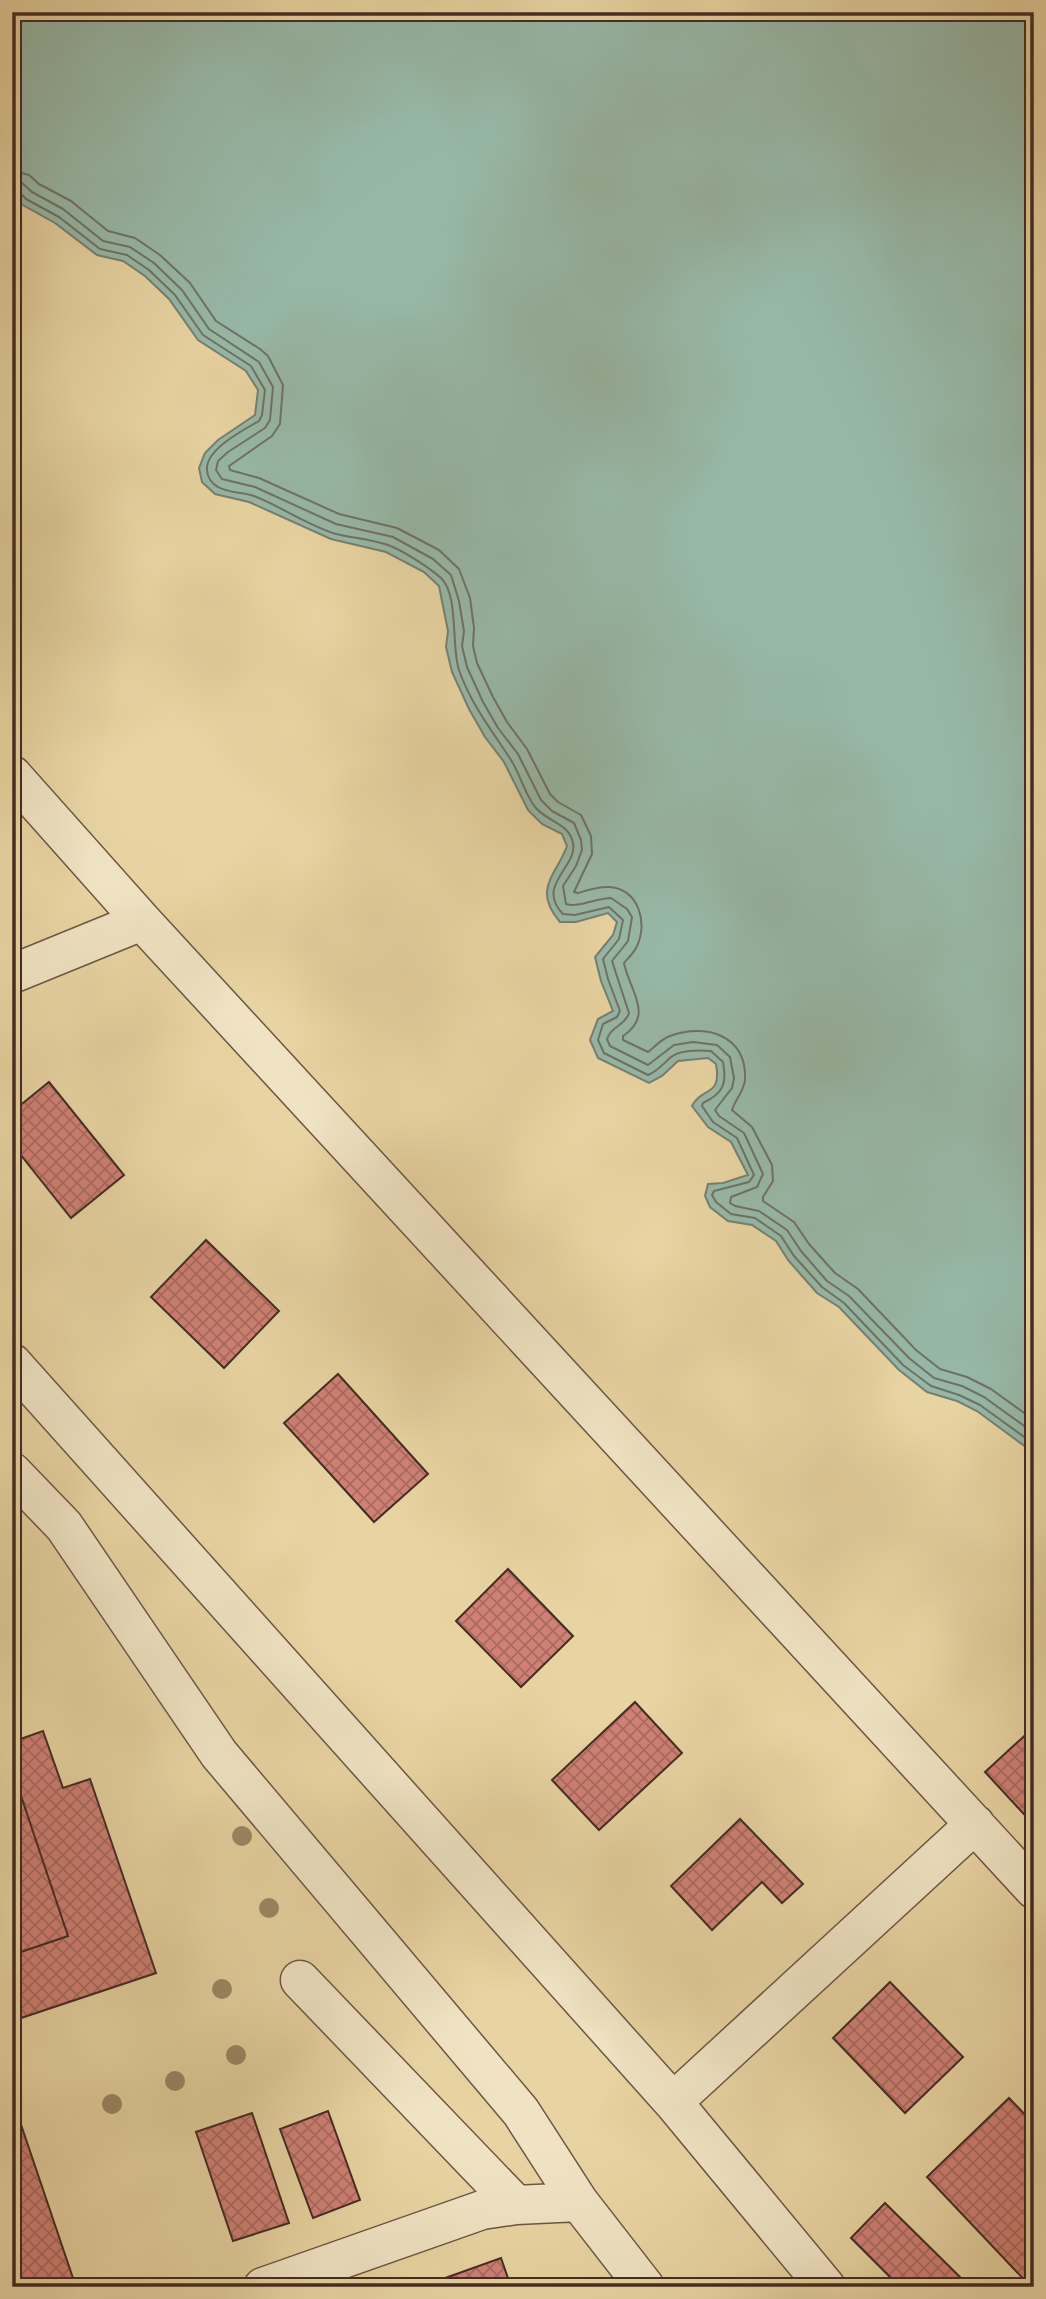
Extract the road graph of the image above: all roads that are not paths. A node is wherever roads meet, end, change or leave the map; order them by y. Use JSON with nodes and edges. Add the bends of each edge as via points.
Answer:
{"nodes":[{"id":1,"x":12,"y":775,"type":"edge"},
{"id":2,"x":142,"y":921,"type":"junction"},
{"id":3,"x":12,"y":974,"type":"edge"},
{"id":4,"x":12,"y":1363,"type":"edge"},
{"id":5,"x":12,"y":1472,"type":"edge"},
{"id":6,"x":975,"y":1824,"type":"junction"},
{"id":7,"x":1034,"y":1889,"type":"edge"},
{"id":8,"x":300,"y":1980,"type":"dead end"},
{"id":9,"x":673,"y":2102,"type":"junction"},
{"id":10,"x":579,"y":2202,"type":"junction"},
{"id":11,"x":516,"y":2205,"type":"junction"},
{"id":12,"x":263,"y":2287,"type":"edge"},
{"id":13,"x":645,"y":2287,"type":"edge"},
{"id":14,"x":826,"y":2287,"type":"edge"}],
"edges":[{"from":1,"to":2,"type":"street"},
{"from":2,"to":3,"type":"street"},
{"from":2,"to":6,"type":"street"},
{"from":4,"to":9,"type":"street"},
{"from":5,"to":10,"type":"street","via":[[64,1526],[219,1754],[521,2112]]},
{"from":6,"to":7,"type":"street"},
{"from":6,"to":9,"type":"street"},
{"from":8,"to":11,"type":"street"},
{"from":9,"to":14,"type":"street"},
{"from":10,"to":11,"type":"street"},
{"from":10,"to":13,"type":"street"},
{"from":11,"to":12,"type":"street","via":[[482,2210]]}]}
